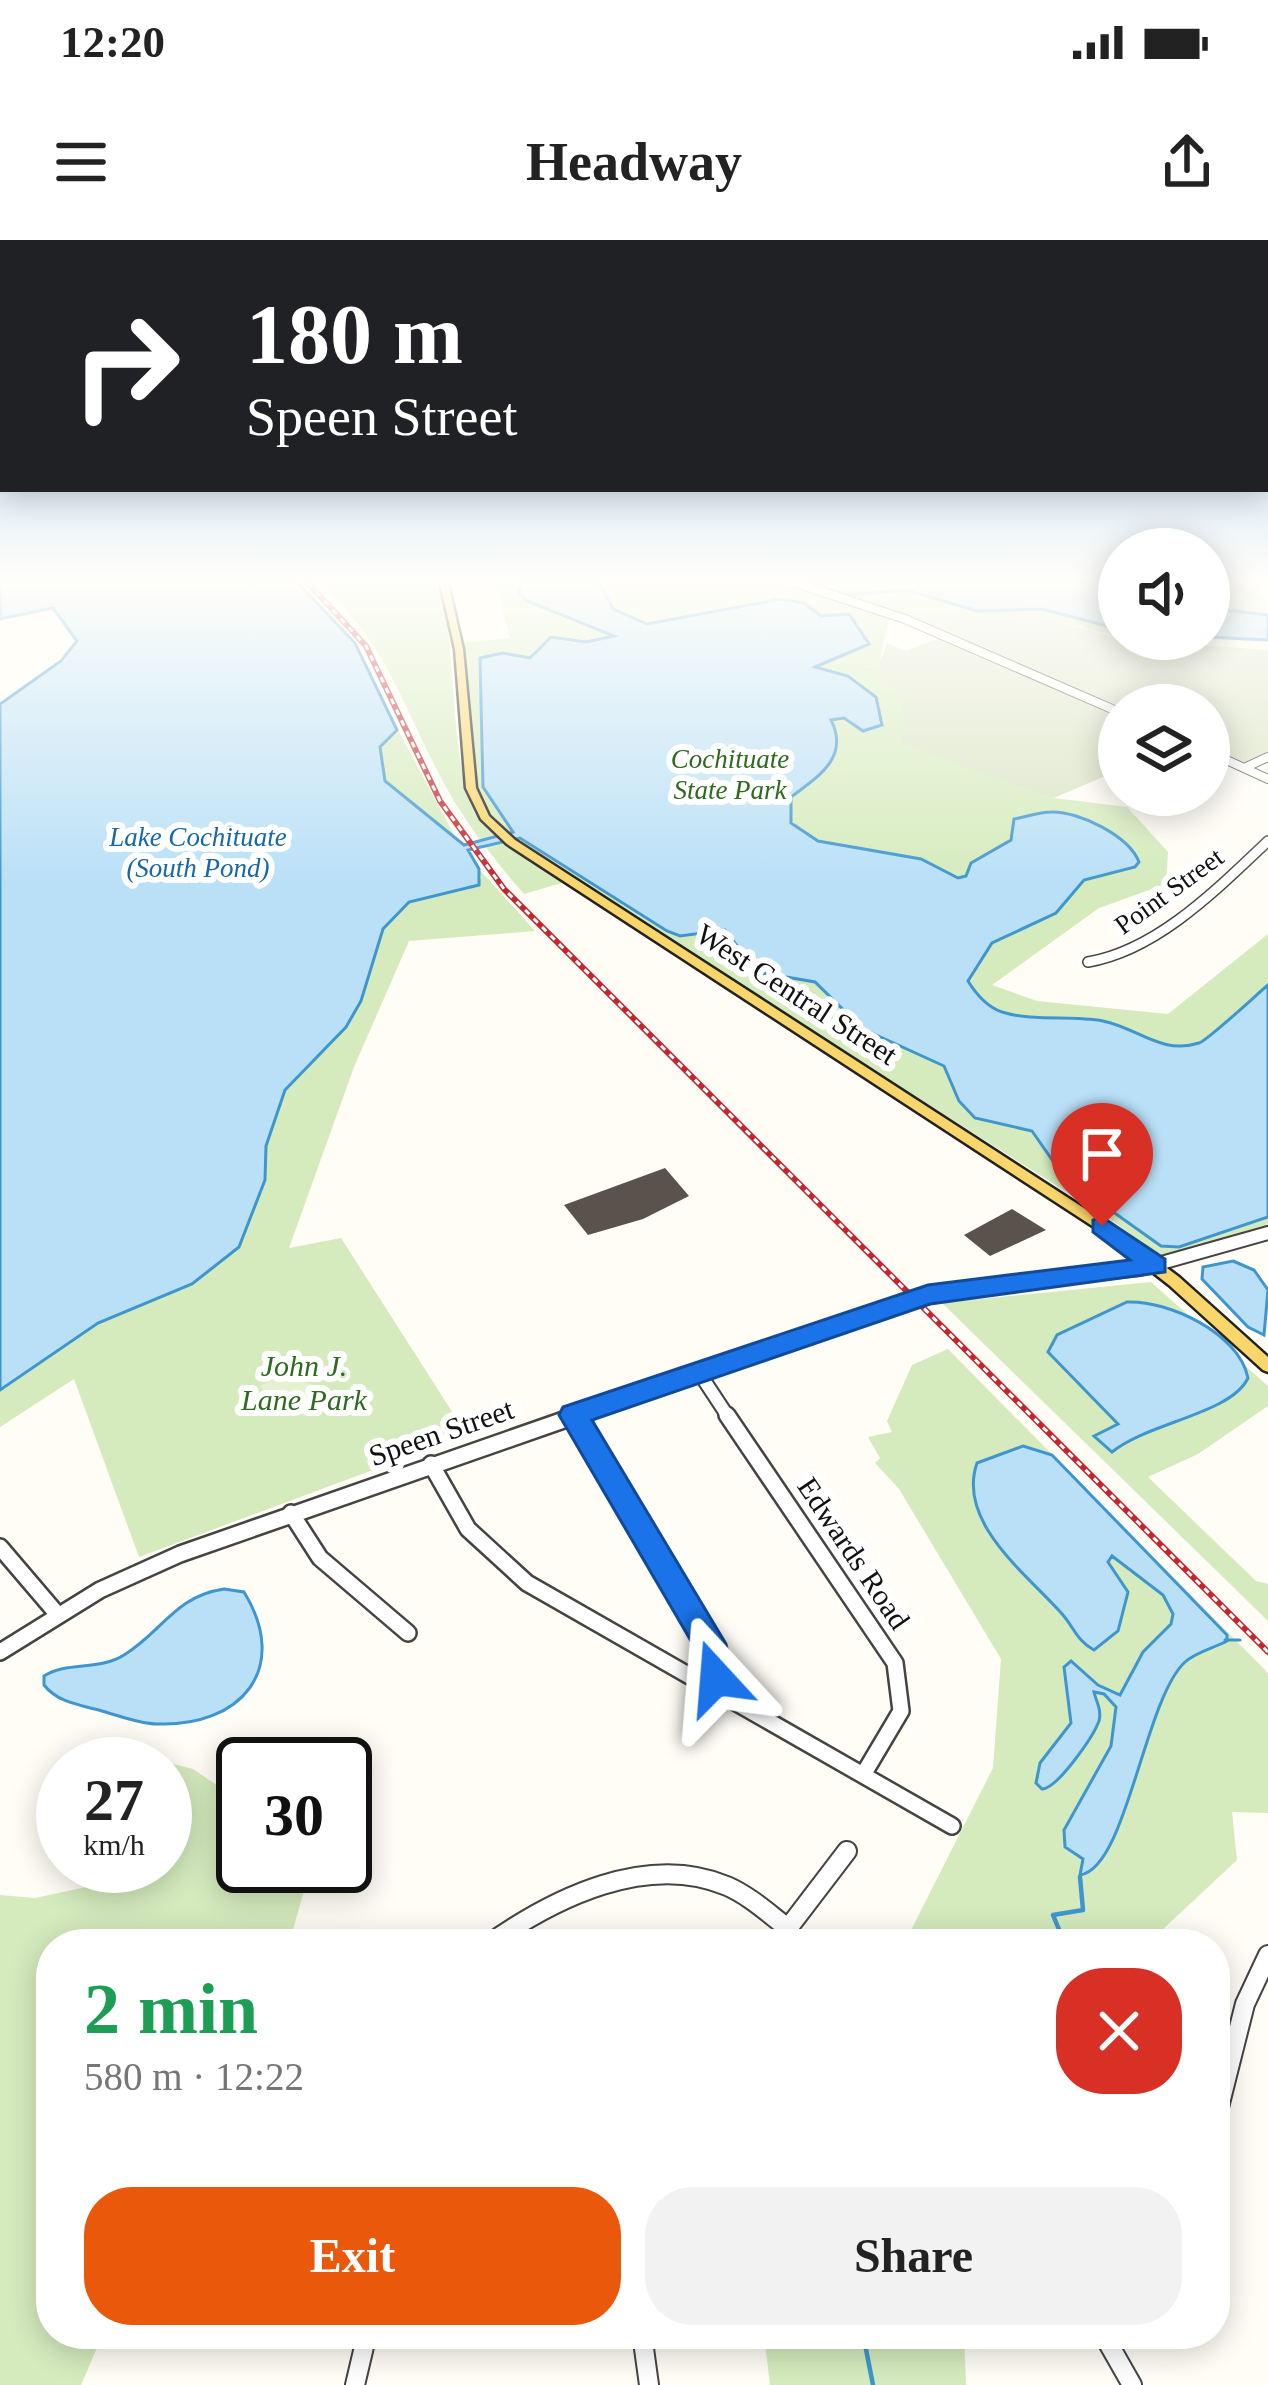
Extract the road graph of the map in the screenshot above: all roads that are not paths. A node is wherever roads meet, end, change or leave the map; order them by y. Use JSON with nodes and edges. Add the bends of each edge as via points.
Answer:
{"nodes":[{"id":1,"x":462,"y":683,"type":"edge"},
{"id":2,"x":1053,"y":683,"type":"edge"},
{"id":3,"x":1098,"y":703,"type":"edge"},
{"id":4,"x":1268,"y":757,"type":"edge"},
{"id":5,"x":1230,"y":762,"type":"edge"},
{"id":6,"x":1244,"y":768,"type":"junction"},
{"id":7,"x":1268,"y":779,"type":"edge"},
{"id":8,"x":1268,"y":841,"type":"edge"},
{"id":9,"x":1088,"y":962,"type":"dead end"},
{"id":10,"x":1268,"y":1233,"type":"edge"},
{"id":11,"x":1156,"y":1265,"type":"junction"},
{"id":12,"x":1268,"y":1366,"type":"edge"},
{"id":13,"x":698,"y":1371,"type":"junction"},
{"id":14,"x":574,"y":1415,"type":"junction"},
{"id":15,"x":431,"y":1465,"type":"junction"},
{"id":16,"x":291,"y":1513,"type":"junction"},
{"id":17,"x":0,"y":1547,"type":"edge"},
{"id":18,"x":58,"y":1616,"type":"junction"},
{"id":19,"x":408,"y":1633,"type":"dead end"},
{"id":20,"x":0,"y":1652,"type":"edge"},
{"id":21,"x":711,"y":1688,"type":"junction"},
{"id":22,"x":863,"y":1775,"type":"junction"},
{"id":23,"x":952,"y":1826,"type":"dead end"},
{"id":24,"x":847,"y":1851,"type":"dead end"},
{"id":25,"x":514,"y":1929,"type":"edge"},
{"id":26,"x":789,"y":1929,"type":"joint"},
{"id":27,"x":1268,"y":1955,"type":"edge"},
{"id":28,"x":1230,"y":2063,"type":"edge"},
{"id":29,"x":363,"y":2349,"type":"edge"},
{"id":30,"x":644,"y":2349,"type":"edge"},
{"id":31,"x":1111,"y":2349,"type":"edge"},
{"id":32,"x":355,"y":2385,"type":"edge"},
{"id":33,"x":649,"y":2385,"type":"edge"},
{"id":34,"x":1132,"y":2385,"type":"edge"}],
"edges":[{"from":1,"to":11,"type":"main road","name":"West Central Street","via":[[471,788],[506,838]]},
{"from":2,"to":3,"type":"street"},
{"from":4,"to":6,"type":"street"},
{"from":5,"to":6,"type":"street"},
{"from":6,"to":7,"type":"street"},
{"from":8,"to":9,"type":"street","name":"Point Street","via":[[1162,926],[1115,956]]},
{"from":10,"to":11,"type":"street","name":"Speen Street"},
{"from":11,"to":12,"type":"main road","name":"West Central Street"},
{"from":11,"to":13,"type":"street","name":"Speen Street","bridge":true,"via":[[965,1288]]},
{"from":13,"to":14,"type":"street","name":"Speen Street"},
{"from":13,"to":22,"type":"street","name":"Edwards Road","via":[[895,1663],[901,1711]]},
{"from":14,"to":15,"type":"street","name":"Speen Street"},
{"from":14,"to":21,"type":"street","via":[[714,1652]]},
{"from":15,"to":16,"type":"street","name":"Speen Street"},
{"from":15,"to":21,"type":"street","via":[[468,1528],[517,1576]]},
{"from":16,"to":18,"type":"street","name":"Speen Street","via":[[139,1571]]},
{"from":16,"to":19,"type":"street","via":[[320,1558]]},
{"from":17,"to":18,"type":"street"},
{"from":18,"to":20,"type":"street","name":"Speen Street"},
{"from":21,"to":22,"type":"street"},
{"from":22,"to":23,"type":"street"},
{"from":24,"to":26,"type":"street"},
{"from":25,"to":26,"type":"street","via":[[563,1900],[660,1875],[745,1894]]},
{"from":27,"to":28,"type":"street"},
{"from":29,"to":32,"type":"street"},
{"from":30,"to":33,"type":"street"},
{"from":31,"to":34,"type":"street"}]}
